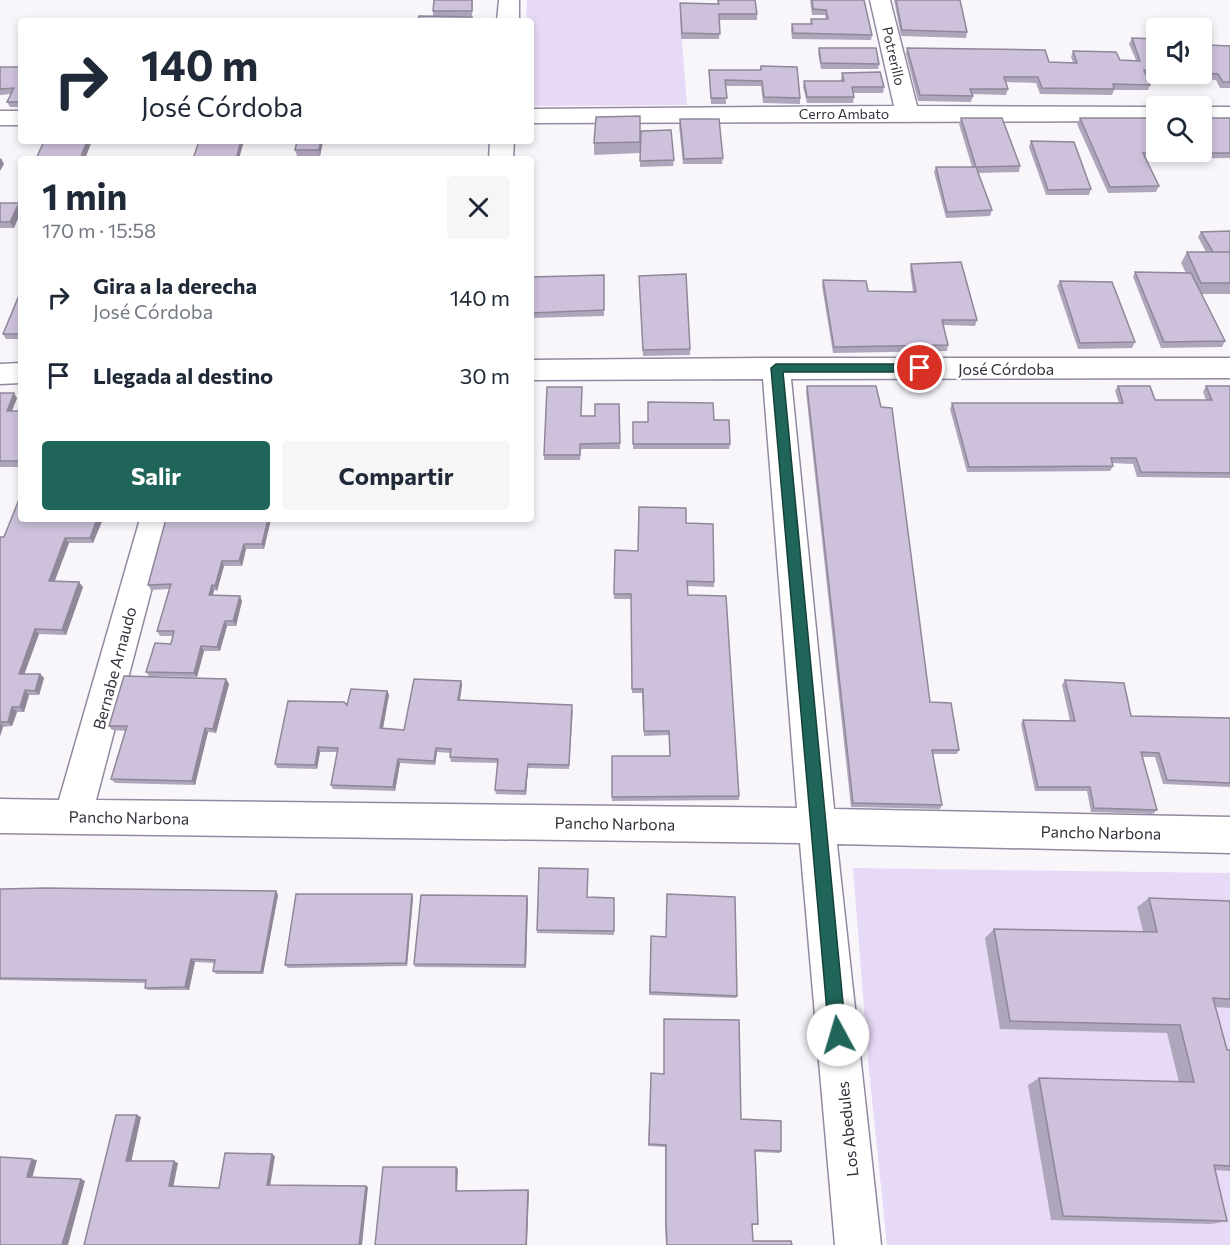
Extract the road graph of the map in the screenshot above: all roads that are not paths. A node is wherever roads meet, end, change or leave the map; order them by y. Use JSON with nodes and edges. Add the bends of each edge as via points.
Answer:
{"nodes":[{"id":1,"x":509,"y":0,"type":"edge"},
{"id":2,"x":880,"y":0,"type":"edge"},
{"id":3,"x":508,"y":18,"type":"edge"},
{"id":4,"x":907,"y":113,"type":"junction"},
{"id":5,"x":1146,"y":114,"type":"edge"},
{"id":6,"x":1212,"y":114,"type":"edge"},
{"id":7,"x":1230,"y":114,"type":"edge"},
{"id":8,"x":534,"y":116,"type":"edge"},
{"id":9,"x":18,"y":117,"type":"edge"},
{"id":10,"x":0,"y":118,"type":"edge"},
{"id":11,"x":776,"y":368,"type":"junction"},
{"id":12,"x":1230,"y":368,"type":"edge"},
{"id":13,"x":534,"y":370,"type":"edge"},
{"id":14,"x":0,"y":374,"type":"edge"},
{"id":15,"x":18,"y":374,"type":"edge"},
{"id":16,"x":154,"y":522,"type":"edge"},
{"id":17,"x":0,"y":816,"type":"edge"},
{"id":18,"x":74,"y":816,"type":"junction"},
{"id":19,"x":817,"y":826,"type":"junction"},
{"id":20,"x":1230,"y":836,"type":"edge"},
{"id":21,"x":858,"y":1245,"type":"edge"}],
"edges":[{"from":1,"to":3,"type":"street"},
{"from":2,"to":4,"type":"street","name":"Potrerillo"},
{"from":4,"to":5,"type":"street","name":"Cerro Ambato"},
{"from":4,"to":8,"type":"street","name":"Cerro Ambato"},
{"from":6,"to":7,"type":"street"},
{"from":9,"to":10,"type":"street"},
{"from":11,"to":12,"type":"street","name":"José Córdoba"},
{"from":11,"to":13,"type":"street","name":"José Córdoba"},
{"from":11,"to":19,"type":"street","name":"Los Abedules"},
{"from":14,"to":15,"type":"street"},
{"from":16,"to":18,"type":"street","name":"Bernabe Arnaudo"},
{"from":17,"to":18,"type":"street","name":"Pancho Narbona"},
{"from":18,"to":19,"type":"street","name":"Pancho Narbona"},
{"from":19,"to":20,"type":"street","name":"Pancho Narbona"},
{"from":19,"to":21,"type":"street","name":"Los Abedules"}]}
